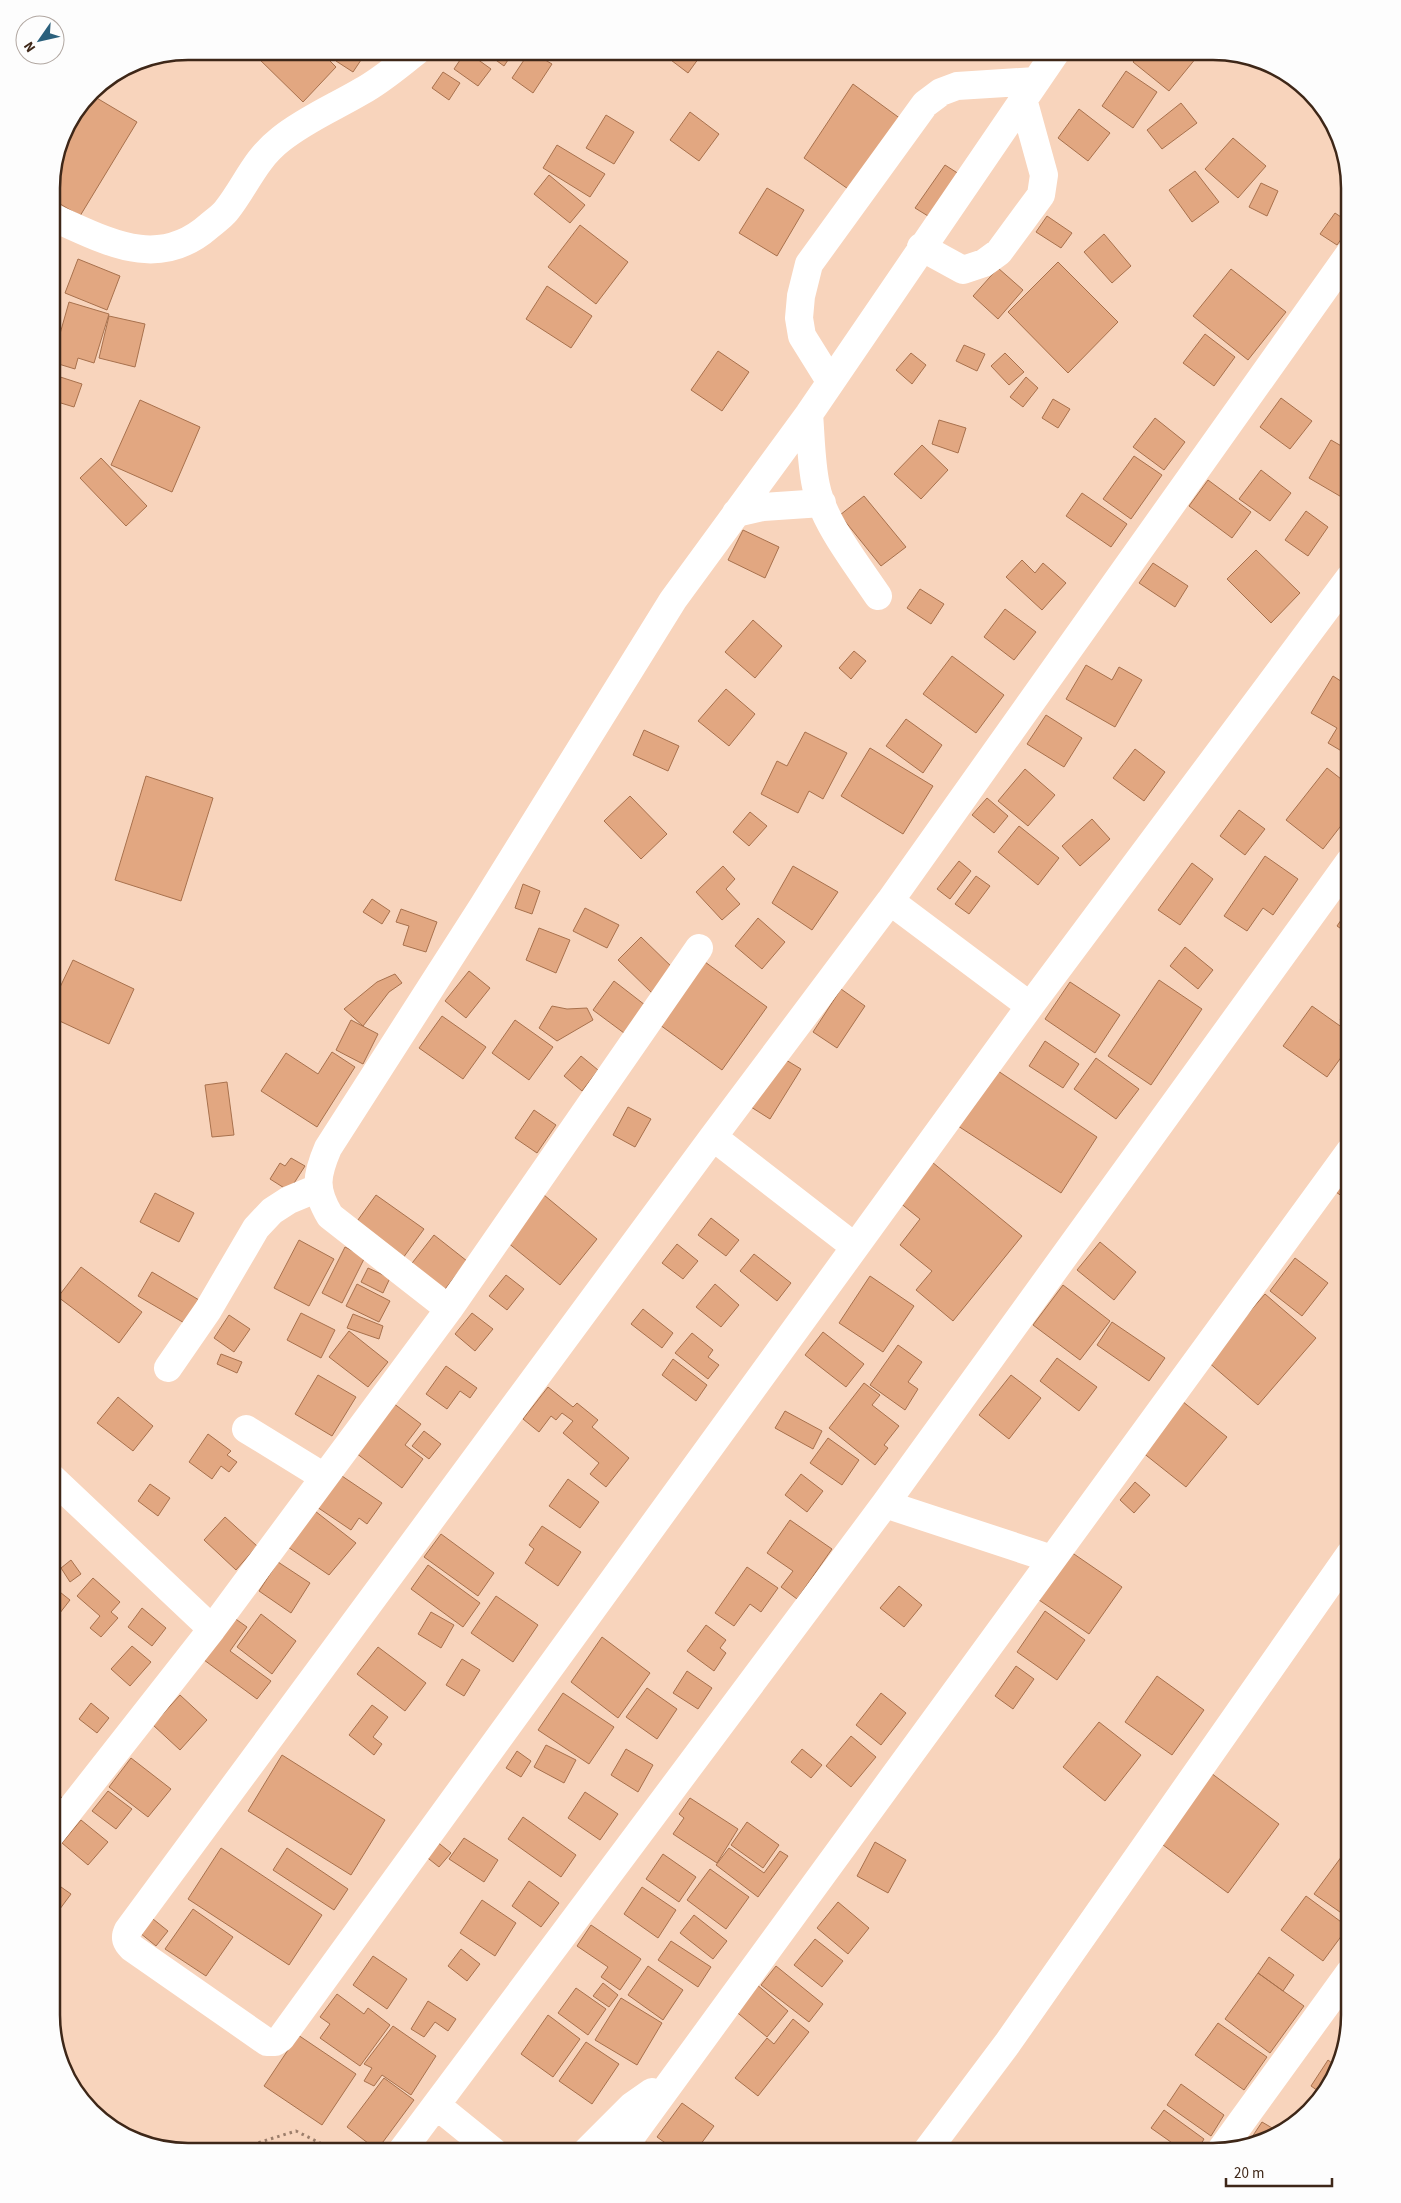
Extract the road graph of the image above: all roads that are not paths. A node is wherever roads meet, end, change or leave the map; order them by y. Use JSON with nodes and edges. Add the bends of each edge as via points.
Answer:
{"nodes":[{"id":1,"x":405,"y":60,"type":"edge"},
{"id":2,"x":1051,"y":60,"type":"edge"},
{"id":3,"x":1030,"y":90,"type":"junction"},
{"id":4,"x":60,"y":228,"type":"edge"},
{"id":5,"x":921,"y":247,"type":"junction"},
{"id":6,"x":1341,"y":266,"type":"edge"},
{"id":7,"x":830,"y":381,"type":"junction"},
{"id":8,"x":809,"y":414,"type":"junction"},
{"id":9,"x":822,"y":503,"type":"junction"},
{"id":10,"x":736,"y":514,"type":"junction"},
{"id":11,"x":1341,"y":589,"type":"edge"},
{"id":12,"x":878,"y":596,"type":"dead end"},
{"id":13,"x":1341,"y":873,"type":"edge"},
{"id":14,"x":890,"y":901,"type":"junction"},
{"id":15,"x":699,"y":948,"type":"dead end"},
{"id":16,"x":1030,"y":1006,"type":"junction"},
{"id":17,"x":713,"y":1137,"type":"junction"},
{"id":18,"x":1341,"y":1163,"type":"edge"},
{"id":19,"x":318,"y":1188,"type":"junction"},
{"id":20,"x":855,"y":1248,"type":"junction"},
{"id":21,"x":449,"y":1309,"type":"junction"},
{"id":22,"x":168,"y":1368,"type":"dead end"},
{"id":23,"x":246,"y":1429,"type":"dead end"},
{"id":24,"x":324,"y":1477,"type":"junction"},
{"id":25,"x":60,"y":1485,"type":"edge"},
{"id":26,"x":885,"y":1504,"type":"junction"},
{"id":27,"x":1052,"y":1559,"type":"junction"},
{"id":28,"x":1341,"y":1567,"type":"edge"},
{"id":29,"x":212,"y":1629,"type":"junction"},
{"id":30,"x":60,"y":1823,"type":"edge"},
{"id":31,"x":1341,"y":1985,"type":"edge"},
{"id":32,"x":676,"y":2075,"type":"junction"},
{"id":33,"x":436,"y":2105,"type":"junction"},
{"id":34,"x":1228,"y":2142,"type":"edge"},
{"id":35,"x":408,"y":2143,"type":"edge"},
{"id":36,"x":483,"y":2143,"type":"edge"},
{"id":37,"x":595,"y":2143,"type":"edge"},
{"id":38,"x":627,"y":2143,"type":"edge"},
{"id":39,"x":933,"y":2143,"type":"edge"}],
"edges":[{"from":1,"to":4,"type":"street","via":[[363,91],[314,116],[279,140],[263,156],[226,211],[202,232],[179,246],[159,250],[133,248]]},
{"from":2,"to":3,"type":"street"},
{"from":3,"to":5,"type":"street"},
{"from":3,"to":5,"type":"street","via":[[1044,175],[1041,195],[999,252],[984,263],[963,270]]},
{"from":3,"to":7,"type":"street","via":[[957,86],[941,92],[925,104],[809,264],[801,296],[799,318],[802,336]]},
{"from":5,"to":7,"type":"street"},
{"from":6,"to":14,"type":"street"},
{"from":7,"to":8,"type":"street"},
{"from":8,"to":9,"type":"street","via":[[816,487]]},
{"from":8,"to":10,"type":"street"},
{"from":9,"to":10,"type":"street","via":[[763,507]]},
{"from":9,"to":12,"type":"street"},
{"from":10,"to":19,"type":"street","via":[[673,600],[328,1148],[320,1168]]},
{"from":11,"to":16,"type":"street"},
{"from":13,"to":26,"type":"street"},
{"from":14,"to":16,"type":"street"},
{"from":14,"to":17,"type":"street"},
{"from":15,"to":21,"type":"street"},
{"from":16,"to":20,"type":"street"},
{"from":17,"to":20,"type":"street"},
{"from":17,"to":20,"type":"street","via":[[128,1930],[126,1942],[132,1948],[267,2042],[282,2038]]},
{"from":18,"to":27,"type":"street"},
{"from":19,"to":21,"type":"street","via":[[320,1200],[330,1216]]},
{"from":19,"to":22,"type":"street","via":[[289,1200],[272,1211],[256,1228],[208,1310]]},
{"from":21,"to":24,"type":"street"},
{"from":23,"to":24,"type":"street"},
{"from":24,"to":29,"type":"street"},
{"from":25,"to":29,"type":"street"},
{"from":26,"to":27,"type":"street"},
{"from":26,"to":33,"type":"street"},
{"from":27,"to":32,"type":"street"},
{"from":28,"to":39,"type":"street","via":[[1007,2044]]},
{"from":29,"to":30,"type":"street"},
{"from":31,"to":34,"type":"street"},
{"from":32,"to":37,"type":"street","via":[[632,2106]]},
{"from":32,"to":38,"type":"street"},
{"from":33,"to":35,"type":"street"},
{"from":33,"to":36,"type":"street"}]}
